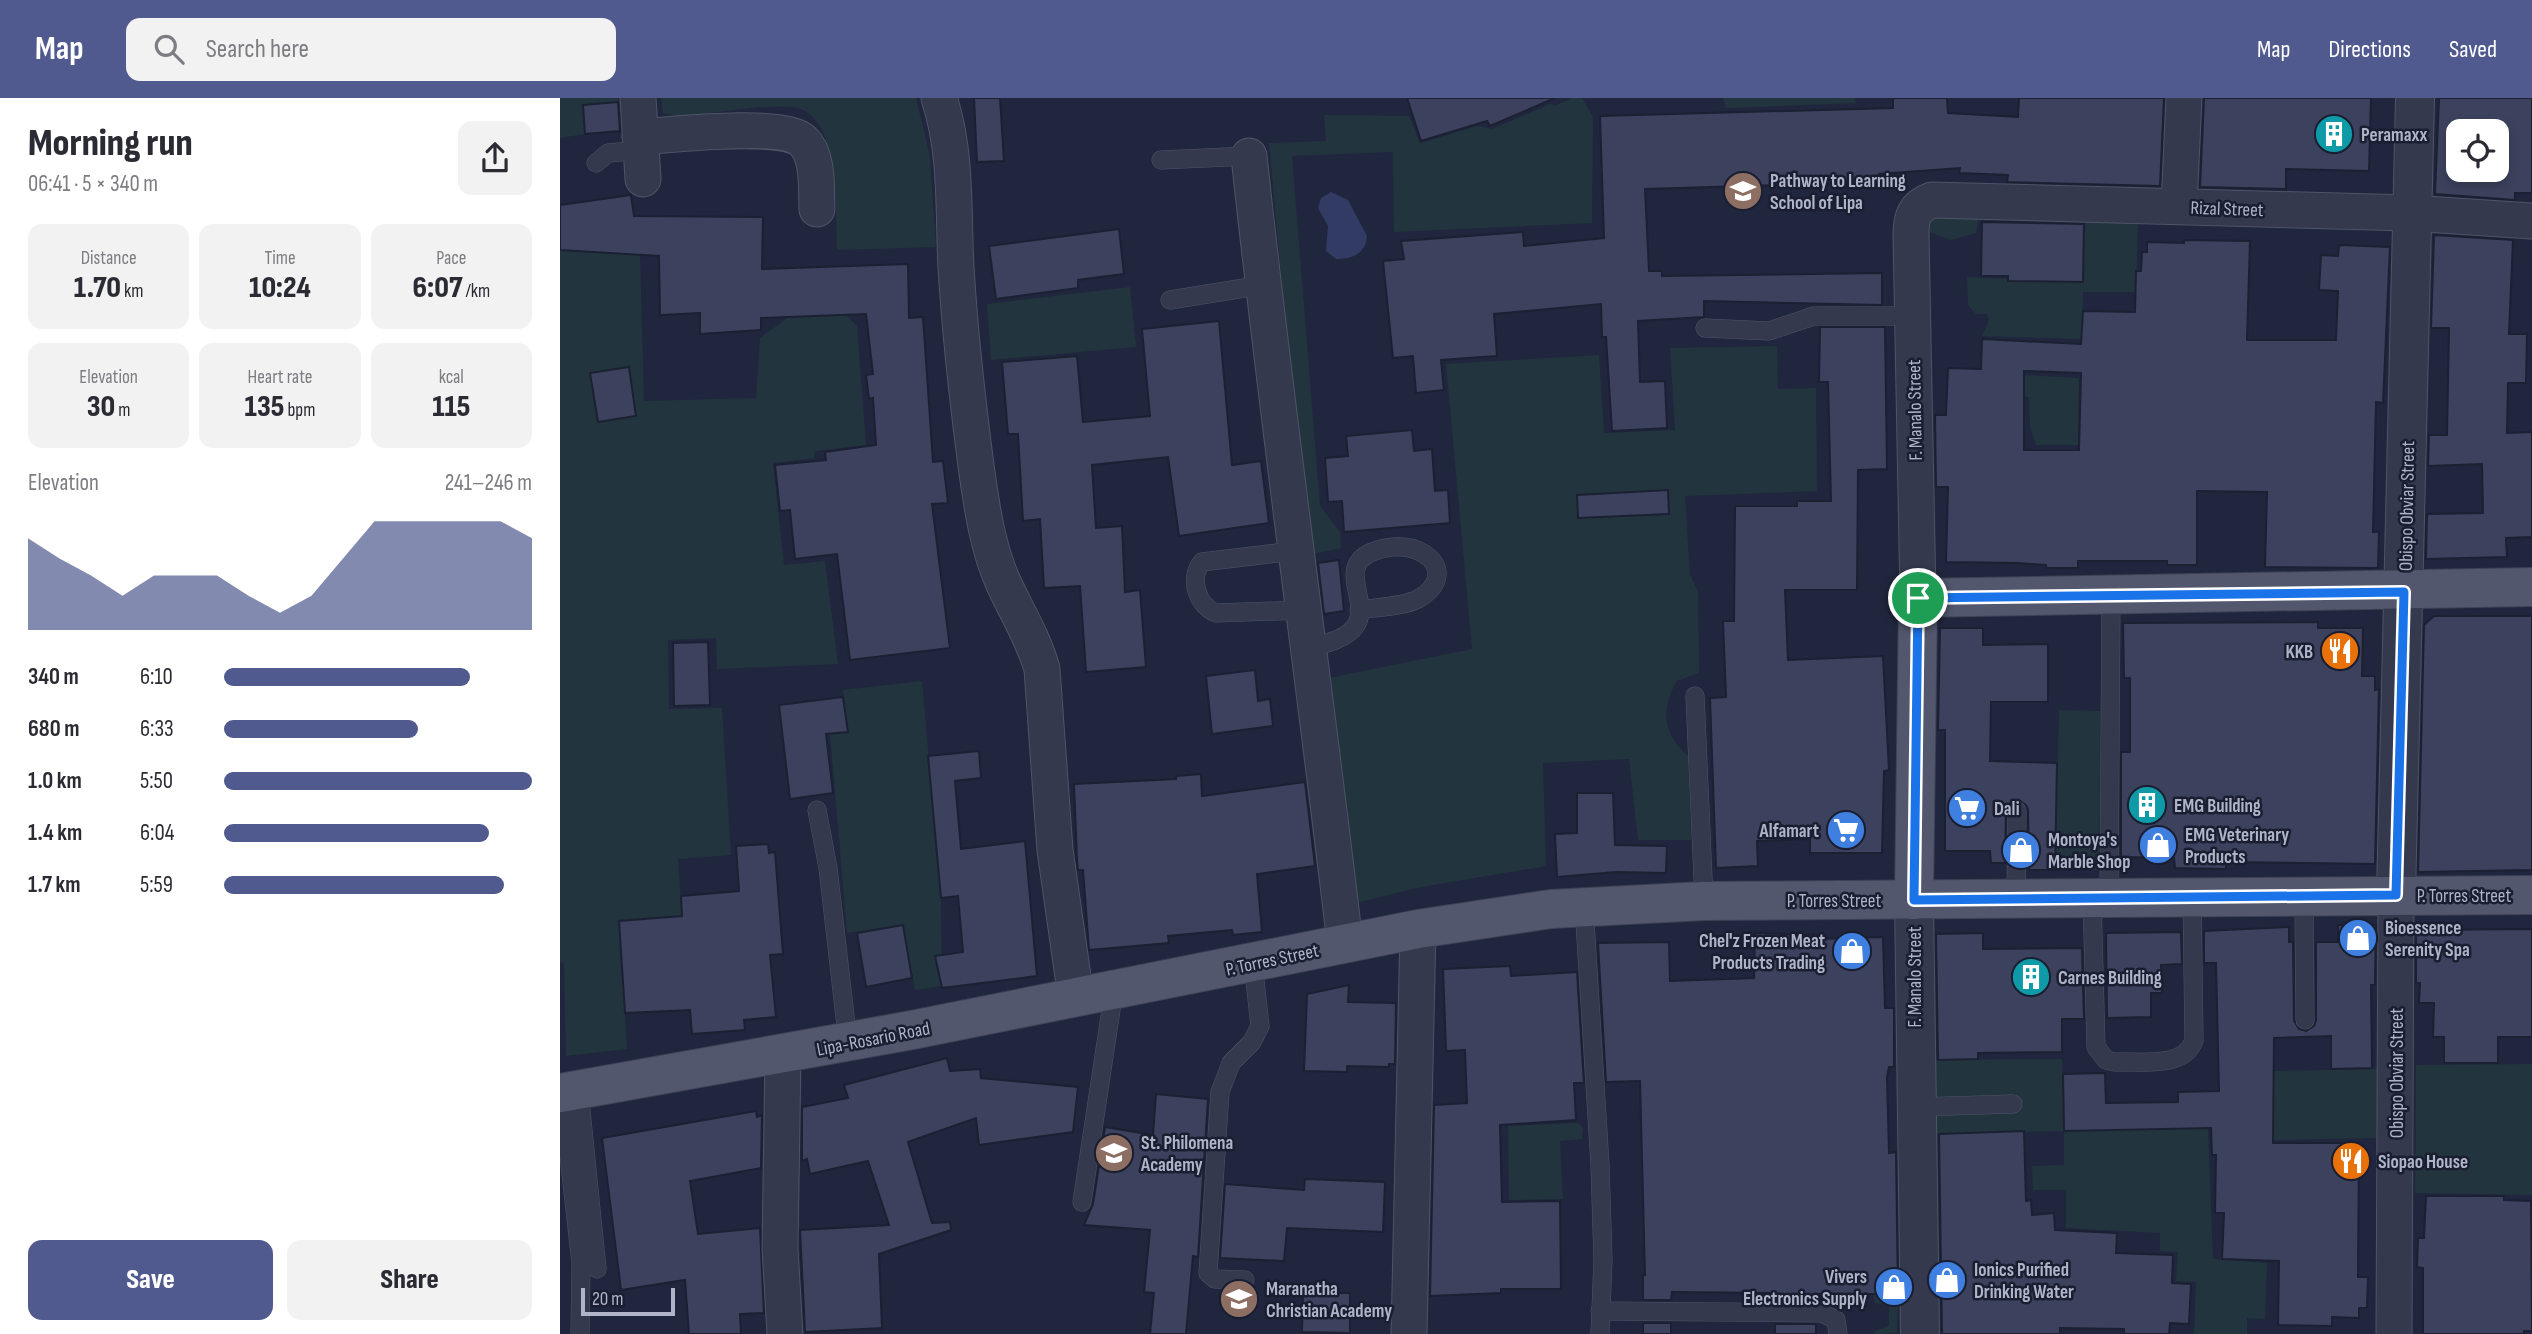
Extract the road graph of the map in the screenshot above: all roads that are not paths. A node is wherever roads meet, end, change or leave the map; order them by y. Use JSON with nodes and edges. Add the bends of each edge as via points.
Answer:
{"nodes":[{"id":1,"x":638,"y":98,"type":"edge"},
{"id":2,"x":939,"y":98,"type":"edge"},
{"id":3,"x":2184,"y":98,"type":"edge"},
{"id":4,"x":2415,"y":98,"type":"edge"},
{"id":5,"x":642,"y":155,"type":"junction"},
{"id":6,"x":1249,"y":156,"type":"joint"},
{"id":7,"x":1161,"y":160,"type":"dead end"},
{"id":8,"x":596,"y":163,"type":"dead end"},
{"id":9,"x":1922,"y":203,"type":"joint"},
{"id":10,"x":2179,"y":206,"type":"junction"},
{"id":11,"x":817,"y":209,"type":"dead end"},
{"id":12,"x":2410,"y":213,"type":"junction"},
{"id":13,"x":2532,"y":221,"type":"edge"},
{"id":14,"x":1263,"y":285,"type":"junction"},
{"id":15,"x":1170,"y":300,"type":"dead end"},
{"id":16,"x":1912,"y":316,"type":"junction"},
{"id":17,"x":1706,"y":328,"type":"dead end"},
{"id":18,"x":1294,"y":551,"type":"junction"},
{"id":19,"x":2532,"y":587,"type":"edge"},
{"id":20,"x":2404,"y":592,"type":"junction"},
{"id":21,"x":2111,"y":595,"type":"junction"},
{"id":22,"x":1918,"y":598,"type":"junction"},
{"id":23,"x":1303,"y":610,"type":"junction"},
{"id":24,"x":1359,"y":610,"type":"junction"},
{"id":25,"x":1311,"y":647,"type":"junction"},
{"id":26,"x":1695,"y":696,"type":"dead end"},
{"id":27,"x":817,"y":810,"type":"dead end"},
{"id":28,"x":2017,"y":811,"type":"dead end"},
{"id":29,"x":2396,"y":895,"type":"junction"},
{"id":30,"x":2532,"y":895,"type":"edge"},
{"id":31,"x":2304,"y":896,"type":"junction"},
{"id":32,"x":2192,"y":897,"type":"junction"},
{"id":33,"x":2101,"y":898,"type":"junction"},
{"id":34,"x":2016,"y":899,"type":"junction"},
{"id":35,"x":1914,"y":900,"type":"junction"},
{"id":36,"x":1704,"y":901,"type":"junction"},
{"id":37,"x":1584,"y":906,"type":"junction"},
{"id":38,"x":1419,"y":929,"type":"junction"},
{"id":39,"x":1345,"y":943,"type":"junction"},
{"id":40,"x":1254,"y":963,"type":"junction"},
{"id":41,"x":1185,"y":977,"type":"joint"},
{"id":42,"x":1114,"y":990,"type":"junction"},
{"id":43,"x":1076,"y":998,"type":"junction"},
{"id":44,"x":2305,"y":1020,"type":"dead end"},
{"id":45,"x":848,"y":1043,"type":"junction"},
{"id":46,"x":783,"y":1055,"type":"junction"},
{"id":47,"x":567,"y":1092,"type":"edge"},
{"id":48,"x":2014,"y":1104,"type":"dead end"},
{"id":49,"x":1916,"y":1107,"type":"junction"},
{"id":50,"x":1082,"y":1202,"type":"dead end"},
{"id":51,"x":597,"y":1269,"type":"dead end"},
{"id":52,"x":1245,"y":1280,"type":"dead end"},
{"id":53,"x":1600,"y":1311,"type":"junction"},
{"id":54,"x":580,"y":1334,"type":"edge"},
{"id":55,"x":785,"y":1334,"type":"edge"},
{"id":56,"x":1409,"y":1334,"type":"edge"},
{"id":57,"x":1600,"y":1334,"type":"edge"},
{"id":58,"x":1838,"y":1334,"type":"edge"},
{"id":59,"x":1920,"y":1334,"type":"edge"},
{"id":60,"x":2394,"y":1334,"type":"edge"}],
"edges":[{"from":1,"to":5,"type":"street"},
{"from":2,"to":43,"type":"street","via":[[953,171],[956,269],[978,474],[994,556],[1042,669],[1055,850]]},
{"from":3,"to":10,"type":"street"},
{"from":4,"to":12,"type":"street","name":"Obispo Obviar Street"},
{"from":5,"to":8,"type":"lane","via":[[608,153]]},
{"from":5,"to":11,"type":"street","via":[[759,131],[788,133],[803,140],[813,158]]},
{"from":6,"to":7,"type":"lane"},
{"from":6,"to":14,"type":"street"},
{"from":9,"to":10,"type":"street","name":"Rizal Street"},
{"from":9,"to":16,"type":"street","name":"F. Manalo Street","via":[[1912,218]]},
{"from":10,"to":12,"type":"street","name":"Rizal Street"},
{"from":12,"to":13,"type":"street","name":"Rizal Street"},
{"from":12,"to":20,"type":"street","name":"Obispo Obviar Street"},
{"from":14,"to":15,"type":"lane"},
{"from":14,"to":18,"type":"street"},
{"from":16,"to":17,"type":"lane","via":[[1814,316],[1769,331]]},
{"from":16,"to":22,"type":"street","name":"F. Manalo Street"},
{"from":18,"to":23,"type":"street"},
{"from":18,"to":23,"type":"lane","via":[[1202,562],[1196,579],[1200,603],[1216,613]]},
{"from":19,"to":20,"type":"main road"},
{"from":20,"to":21,"type":"main road"},
{"from":20,"to":29,"type":"street","name":"Obispo Obviar Street"},
{"from":21,"to":22,"type":"main road"},
{"from":21,"to":33,"type":"lane"},
{"from":22,"to":35,"type":"main road","name":"F. Manalo Street"},
{"from":23,"to":25,"type":"street"},
{"from":24,"to":24,"type":"lane","via":[[1415,600],[1432,589],[1436,567],[1424,551],[1409,546],[1385,547],[1366,555],[1355,576]]},
{"from":24,"to":25,"type":"lane","via":[[1352,633]]},
{"from":25,"to":39,"type":"street"},
{"from":26,"to":36,"type":"lane"},
{"from":27,"to":45,"type":"lane"},
{"from":28,"to":34,"type":"lane"},
{"from":29,"to":30,"type":"main road","name":"P. Torres Street"},
{"from":29,"to":31,"type":"main road","name":"P. Torres Street"},
{"from":29,"to":60,"type":"street","name":"Obispo Obviar Street"},
{"from":31,"to":32,"type":"main road","name":"P. Torres Street"},
{"from":31,"to":44,"type":"lane"},
{"from":32,"to":33,"type":"main road","name":"P. Torres Street"},
{"from":32,"to":33,"type":"lane","via":[[2191,1049],[2174,1059],[2115,1062],[2106,1060],[2096,1047]]},
{"from":33,"to":34,"type":"main road","name":"P. Torres Street"},
{"from":34,"to":35,"type":"main road","name":"P. Torres Street"},
{"from":35,"to":36,"type":"main road","name":"P. Torres Street"},
{"from":35,"to":49,"type":"street","name":"F. Manalo Street"},
{"from":36,"to":37,"type":"main road","name":"P. Torres Street"},
{"from":37,"to":38,"type":"main road","name":"P. Torres Street"},
{"from":37,"to":53,"type":"lane","via":[[1601,1178],[1604,1259]]},
{"from":38,"to":39,"type":"main road","name":"P. Torres Street"},
{"from":38,"to":56,"type":"street"},
{"from":39,"to":40,"type":"main road","name":"P. Torres Street"},
{"from":40,"to":41,"type":"main road","name":"P. Torres Street"},
{"from":40,"to":52,"type":"lane","via":[[1260,1026],[1252,1042],[1231,1063],[1220,1092],[1208,1273],[1215,1279]]},
{"from":41,"to":42,"type":"main road","name":"Lipa-Rosario Road"},
{"from":42,"to":43,"type":"main road","name":"Lipa-Rosario Road"},
{"from":42,"to":50,"type":"lane"},
{"from":43,"to":45,"type":"main road","name":"Lipa-Rosario Road"},
{"from":45,"to":46,"type":"main road","name":"Lipa-Rosario Road"},
{"from":46,"to":47,"type":"main road","name":"Lipa-Rosario Road"},
{"from":46,"to":55,"type":"street","via":[[780,1249]]},
{"from":47,"to":51,"type":"lane"},
{"from":47,"to":54,"type":"lane","via":[[581,1263]]},
{"from":48,"to":49,"type":"lane"},
{"from":49,"to":59,"type":"street","name":"F. Manalo Street"},
{"from":53,"to":57,"type":"lane"},
{"from":53,"to":58,"type":"lane","via":[[1822,1313],[1836,1320]]}]}
